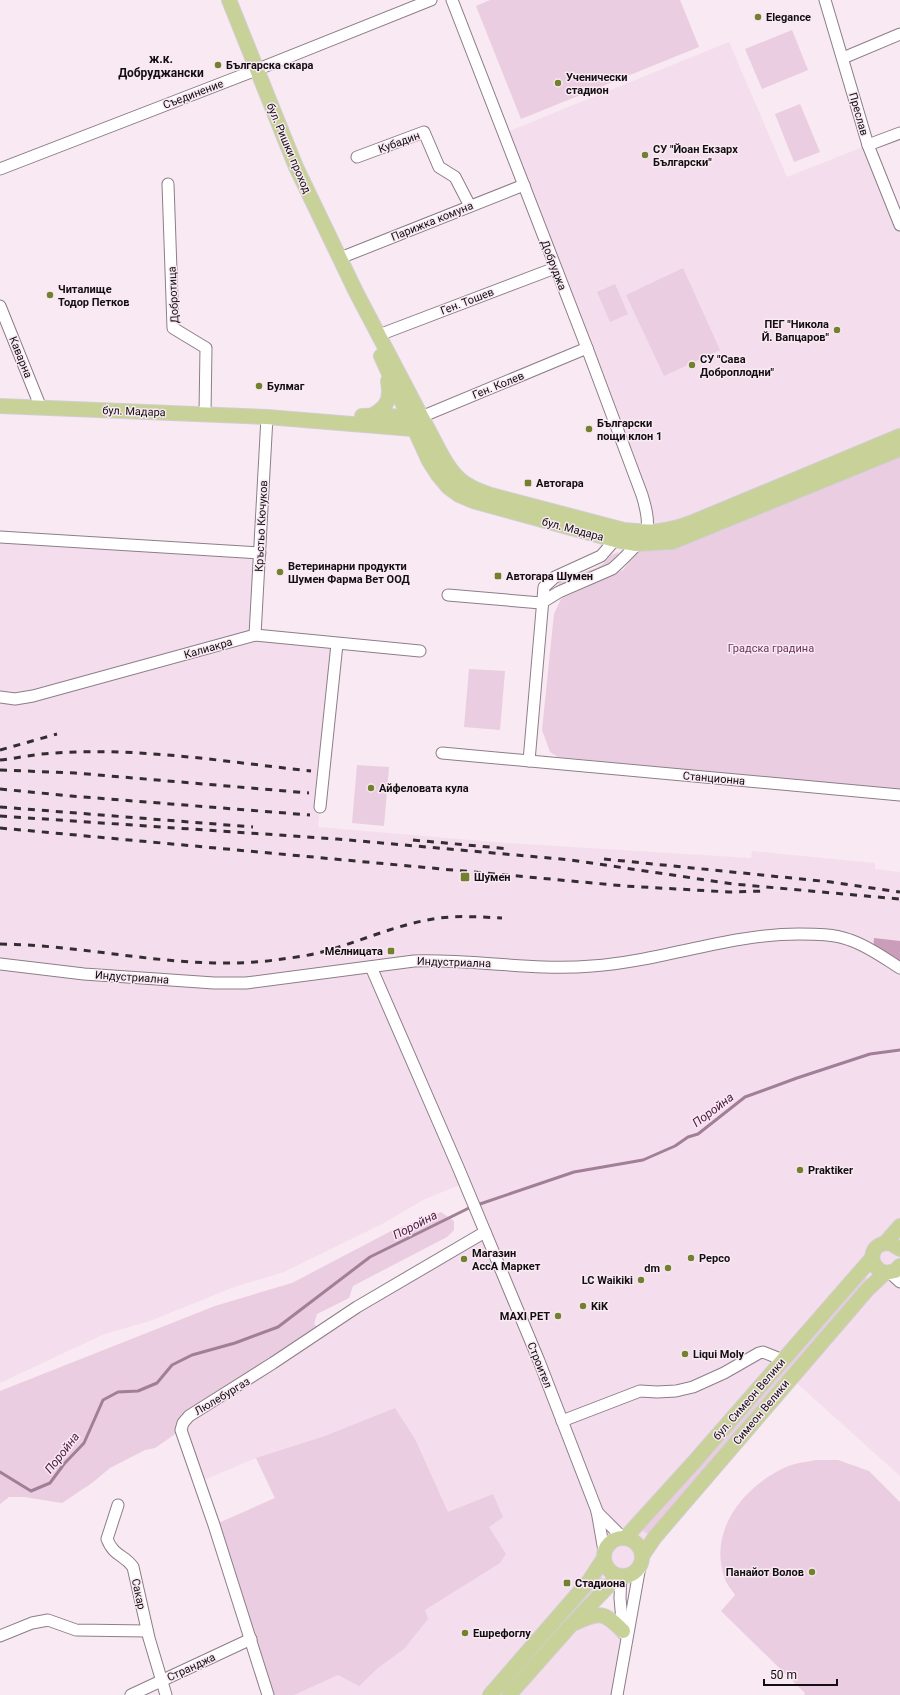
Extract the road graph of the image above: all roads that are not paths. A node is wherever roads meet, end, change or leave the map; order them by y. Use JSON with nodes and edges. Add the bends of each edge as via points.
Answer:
{"nodes":[{"id":1,"x":229,"y":0,"type":"edge"},
{"id":2,"x":431,"y":0,"type":"edge"},
{"id":3,"x":452,"y":0,"type":"edge"},
{"id":4,"x":825,"y":0,"type":"edge"},
{"id":5,"x":900,"y":34,"type":"edge"},
{"id":6,"x":842,"y":58,"type":"junction"},
{"id":7,"x":256,"y":70,"type":"junction"},
{"id":8,"x":900,"y":132,"type":"edge"},
{"id":9,"x":868,"y":145,"type":"junction"},
{"id":10,"x":357,"y":157,"type":"dead end"},
{"id":11,"x":0,"y":169,"type":"edge"},
{"id":12,"x":168,"y":184,"type":"dead end"},
{"id":13,"x":524,"y":185,"type":"junction"},
{"id":14,"x":470,"y":206,"type":"junction"},
{"id":15,"x":900,"y":225,"type":"edge"},
{"id":16,"x":340,"y":258,"type":"junction"},
{"id":17,"x":555,"y":268,"type":"junction"},
{"id":18,"x":356,"y":292,"type":"junction"},
{"id":19,"x":0,"y":306,"type":"edge"},
{"id":20,"x":379,"y":335,"type":"junction"},
{"id":21,"x":587,"y":348,"type":"junction"},
{"id":22,"x":386,"y":369,"type":"junction"},
{"id":23,"x":0,"y":406,"type":"edge"},
{"id":24,"x":41,"y":408,"type":"junction"},
{"id":25,"x":205,"y":413,"type":"junction"},
{"id":26,"x":268,"y":416,"type":"junction"},
{"id":27,"x":371,"y":416,"type":"junction"},
{"id":28,"x":418,"y":423,"type":"junction"},
{"id":29,"x":900,"y":436,"type":"edge"},
{"id":30,"x":900,"y":449,"type":"edge"},
{"id":31,"x":646,"y":532,"type":"junction"},
{"id":32,"x":619,"y":535,"type":"junction"},
{"id":33,"x":0,"y":537,"type":"edge"},
{"id":34,"x":636,"y":544,"type":"junction"},
{"id":35,"x":260,"y":553,"type":"junction"},
{"id":36,"x":448,"y":596,"type":"dead end"},
{"id":37,"x":541,"y":603,"type":"junction"},
{"id":38,"x":255,"y":636,"type":"junction"},
{"id":39,"x":336,"y":644,"type":"junction"},
{"id":40,"x":420,"y":652,"type":"dead end"},
{"id":41,"x":0,"y":698,"type":"edge"},
{"id":42,"x":442,"y":753,"type":"dead end"},
{"id":43,"x":529,"y":761,"type":"junction"},
{"id":44,"x":900,"y":795,"type":"edge"},
{"id":45,"x":320,"y":807,"type":"dead end"},
{"id":46,"x":0,"y":964,"type":"edge"},
{"id":47,"x":371,"y":967,"type":"junction"},
{"id":48,"x":900,"y":968,"type":"edge"},
{"id":49,"x":900,"y":1226,"type":"edge"},
{"id":50,"x":485,"y":1232,"type":"junction"},
{"id":51,"x":886,"y":1242,"type":"junction"},
{"id":52,"x":900,"y":1249,"type":"edge"},
{"id":53,"x":872,"y":1258,"type":"junction"},
{"id":54,"x":894,"y":1274,"type":"edge"},
{"id":55,"x":783,"y":1360,"type":"junction"},
{"id":56,"x":562,"y":1421,"type":"junction"},
{"id":57,"x":118,"y":1505,"type":"dead end"},
{"id":58,"x":597,"y":1512,"type":"junction"},
{"id":59,"x":623,"y":1538,"type":"junction"},
{"id":60,"x":604,"y":1555,"type":"junction"},
{"id":61,"x":641,"y":1561,"type":"junction"},
{"id":62,"x":620,"y":1576,"type":"junction"},
{"id":63,"x":571,"y":1625,"type":"junction"},
{"id":64,"x":147,"y":1631,"type":"junction"},
{"id":65,"x":623,"y":1631,"type":"junction"},
{"id":66,"x":0,"y":1636,"type":"edge"},
{"id":67,"x":251,"y":1639,"type":"junction"},
{"id":68,"x":625,"y":1650,"type":"junction"},
{"id":69,"x":161,"y":1680,"type":"junction"},
{"id":70,"x":131,"y":1695,"type":"edge"},
{"id":71,"x":166,"y":1695,"type":"edge"},
{"id":72,"x":268,"y":1695,"type":"edge"},
{"id":73,"x":490,"y":1695,"type":"edge"},
{"id":74,"x":509,"y":1695,"type":"edge"},
{"id":75,"x":617,"y":1695,"type":"edge"}],
"edges":[{"from":1,"to":7,"type":"main road","name":"бул. Ришки проход"},
{"from":2,"to":7,"type":"street","name":"Съединение"},
{"from":3,"to":13,"type":"street","name":"Добруджа"},
{"from":4,"to":6,"type":"street","name":"Преслав"},
{"from":5,"to":6,"type":"street"},
{"from":6,"to":9,"type":"street","name":"Преслав"},
{"from":7,"to":11,"type":"street","name":"Съединение"},
{"from":7,"to":16,"type":"main road","name":"бул. Ришки проход","via":[[296,167]]},
{"from":8,"to":9,"type":"street"},
{"from":9,"to":15,"type":"street","name":"Преслав"},
{"from":10,"to":14,"type":"street","name":"Кубадин","via":[[424,132],[439,167],[455,177]]},
{"from":12,"to":25,"type":"street","name":"Добротица","via":[[173,328],[206,348]]},
{"from":13,"to":14,"type":"street","name":"Парижка комуна"},
{"from":13,"to":17,"type":"street","name":"Добруджа"},
{"from":14,"to":16,"type":"street","name":"Парижка комуна"},
{"from":16,"to":18,"type":"main road","name":"бул. Ришки проход"},
{"from":17,"to":20,"type":"street","name":"Ген. Тошев"},
{"from":17,"to":21,"type":"street","name":"Добруджа"},
{"from":18,"to":20,"type":"main road","name":"бул. Ришки проход"},
{"from":18,"to":22,"type":"main road","name":"бул. Ришки проход"},
{"from":19,"to":24,"type":"street","name":"Каварна"},
{"from":20,"to":28,"type":"main road","name":"бул. Ришки проход"},
{"from":21,"to":28,"type":"street","name":"Ген. Колев"},
{"from":21,"to":31,"type":"street","name":"Добруджа","via":[[642,494],[647,513]]},
{"from":22,"to":27,"type":"main road","via":[[389,397],[386,405]]},
{"from":22,"to":28,"type":"main road","name":"бул. Ришки проход"},
{"from":23,"to":24,"type":"main road","name":"бул. Мадара"},
{"from":24,"to":25,"type":"main road","name":"бул. Мадара"},
{"from":25,"to":26,"type":"main road","name":"бул. Мадара"},
{"from":26,"to":27,"type":"main road","name":"бул. Мадара"},
{"from":26,"to":28,"type":"main road","name":"бул. Мадара"},
{"from":26,"to":35,"type":"street","name":"Кръстьо Кючуков"},
{"from":27,"to":28,"type":"main road","name":"бул. Мадара"},
{"from":28,"to":32,"type":"main road","name":"бул. Мадара","via":[[438,475],[459,495],[490,507]]},
{"from":29,"to":31,"type":"main road","name":"бул. Мадара","via":[[679,528]]},
{"from":30,"to":34,"type":"main road","name":"бул. Мадара","via":[[682,539],[662,544]]},
{"from":31,"to":32,"type":"main road","name":"бул. Мадара"},
{"from":31,"to":34,"type":"street"},
{"from":32,"to":34,"type":"main road","name":"бул. Мадара"},
{"from":32,"to":37,"type":"street","via":[[601,556],[548,582],[544,587]]},
{"from":33,"to":35,"type":"street"},
{"from":34,"to":37,"type":"street","via":[[612,569],[559,592]]},
{"from":35,"to":38,"type":"street","name":"Кръстьо Кючуков"},
{"from":36,"to":37,"type":"street"},
{"from":37,"to":43,"type":"street"},
{"from":38,"to":39,"type":"street","name":"Калиакра"},
{"from":38,"to":41,"type":"street","name":"Калиакра","via":[[33,696]]},
{"from":39,"to":40,"type":"street","name":"Калиакра"},
{"from":39,"to":45,"type":"street"},
{"from":42,"to":43,"type":"street","name":"Станционна"},
{"from":43,"to":44,"type":"street","name":"Станционна"},
{"from":46,"to":47,"type":"street","name":"Индустриална","via":[[84,974],[214,983],[246,983]]},
{"from":47,"to":48,"type":"street","name":"Индустриална","via":[[437,960],[555,967],[592,966],[633,961],[754,936],[818,934],[849,940]]},
{"from":47,"to":50,"type":"street","name":"Строител"},
{"from":49,"to":51,"type":"main road"},
{"from":50,"to":56,"type":"street","name":"Строител"},
{"from":50,"to":67,"type":"street","name":"Люлебургаз","via":[[357,1307],[250,1379],[188,1416],[183,1423],[180,1430]]},
{"from":51,"to":52,"type":"main road","via":[[895,1244]]},
{"from":51,"to":53,"type":"main road","name":"бул. Симеон Велики","via":[[877,1246]]},
{"from":53,"to":54,"type":"main road","via":[[877,1270]]},
{"from":53,"to":55,"type":"main road","name":"бул. Симеон Велики"},
{"from":54,"to":61,"type":"main road","name":"Симеон Велики","via":[[867,1290],[655,1537]]},
{"from":55,"to":56,"type":"street","via":[[763,1352],[759,1353],[693,1387],[676,1391],[640,1391]]},
{"from":55,"to":59,"type":"main road","name":"бул. Симеон Велики","via":[[695,1461]]},
{"from":56,"to":58,"type":"street","name":"Строител"},
{"from":57,"to":64,"type":"street","name":"Сакар","via":[[106,1539],[110,1548],[128,1560],[133,1567]]},
{"from":58,"to":59,"type":"street"},
{"from":58,"to":60,"type":"street"},
{"from":59,"to":60,"type":"main road","via":[[611,1542]]},
{"from":59,"to":61,"type":"main road","via":[[637,1543],[641,1549]]},
{"from":60,"to":62,"type":"main road","via":[[608,1570]]},
{"from":60,"to":73,"type":"main road","via":[[589,1581]]},
{"from":61,"to":62,"type":"main road","via":[[632,1574]]},
{"from":61,"to":68,"type":"street"},
{"from":62,"to":63,"type":"main road"},
{"from":62,"to":65,"type":"street"},
{"from":63,"to":65,"type":"main road","via":[[589,1616],[599,1615],[610,1618]]},
{"from":63,"to":74,"type":"main road"},
{"from":64,"to":66,"type":"street","via":[[76,1630],[48,1620],[32,1623]]},
{"from":64,"to":69,"type":"street","name":"Сакар"},
{"from":65,"to":68,"type":"street"},
{"from":67,"to":69,"type":"street","name":"Странджа"},
{"from":67,"to":72,"type":"street","name":"Люлебургаз"},
{"from":68,"to":75,"type":"street"},
{"from":69,"to":70,"type":"street","name":"Странджа"},
{"from":69,"to":71,"type":"street","name":"Сакар"}]}
